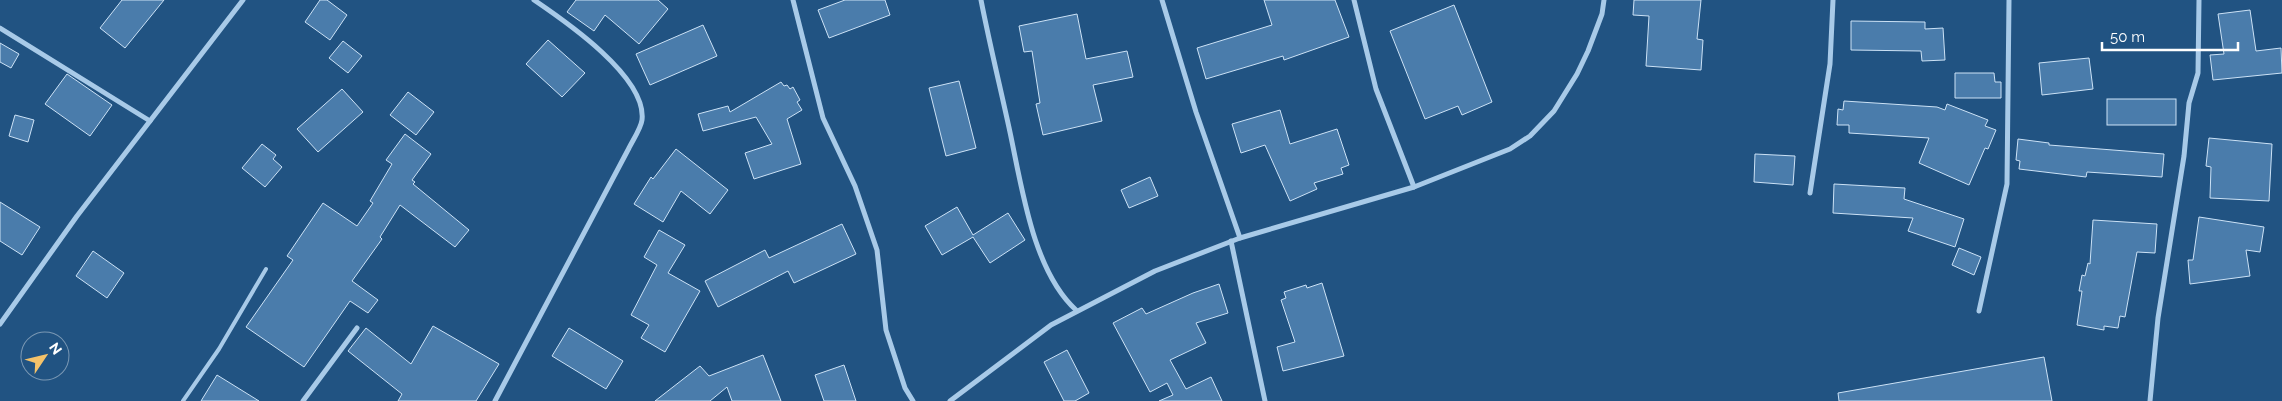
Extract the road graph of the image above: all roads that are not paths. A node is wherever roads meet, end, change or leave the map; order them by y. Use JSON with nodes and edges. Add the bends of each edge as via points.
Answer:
{"nodes":[{"id":1,"x":243,"y":0,"type":"edge"},
{"id":2,"x":534,"y":0,"type":"edge"},
{"id":3,"x":793,"y":0,"type":"edge"},
{"id":4,"x":981,"y":0,"type":"edge"},
{"id":5,"x":1162,"y":0,"type":"edge"},
{"id":6,"x":1354,"y":0,"type":"edge"},
{"id":7,"x":1604,"y":0,"type":"edge"},
{"id":8,"x":1833,"y":0,"type":"edge"},
{"id":9,"x":2009,"y":0,"type":"edge"},
{"id":10,"x":2199,"y":0,"type":"edge"},
{"id":11,"x":0,"y":28,"type":"edge"},
{"id":12,"x":150,"y":121,"type":"junction"},
{"id":13,"x":1414,"y":187,"type":"junction"},
{"id":14,"x":1810,"y":192,"type":"dead end"},
{"id":15,"x":1240,"y":238,"type":"junction"},
{"id":16,"x":1231,"y":241,"type":"junction"},
{"id":17,"x":266,"y":269,"type":"dead end"},
{"id":18,"x":1076,"y":310,"type":"junction"},
{"id":19,"x":1978,"y":311,"type":"dead end"},
{"id":20,"x":0,"y":324,"type":"edge"},
{"id":21,"x":357,"y":328,"type":"dead end"},
{"id":22,"x":183,"y":401,"type":"edge"},
{"id":23,"x":303,"y":401,"type":"edge"},
{"id":24,"x":495,"y":401,"type":"edge"},
{"id":25,"x":913,"y":401,"type":"edge"},
{"id":26,"x":950,"y":401,"type":"edge"},
{"id":27,"x":1265,"y":401,"type":"edge"},
{"id":28,"x":2150,"y":401,"type":"edge"}],
"edges":[{"from":1,"to":12,"type":"street"},
{"from":2,"to":24,"type":"street","via":[[567,23],[617,66],[637,95],[642,120]]},
{"from":3,"to":25,"type":"street","via":[[823,118],[856,186],[877,250],[886,330],[905,388]]},
{"from":4,"to":18,"type":"street","via":[[1030,223],[1062,298]]},
{"from":5,"to":15,"type":"street","via":[[1196,112]]},
{"from":6,"to":13,"type":"street","via":[[1376,89]]},
{"from":7,"to":13,"type":"street","via":[[1602,14],[1577,74],[1554,111],[1530,136],[1486,160]]},
{"from":8,"to":14,"type":"street","via":[[1830,64]]},
{"from":9,"to":19,"type":"street","via":[[2008,184]]},
{"from":10,"to":28,"type":"street","via":[[2198,73],[2189,103],[2184,156],[2158,318]]},
{"from":11,"to":12,"type":"street"},
{"from":12,"to":20,"type":"street"},
{"from":13,"to":15,"type":"street"},
{"from":15,"to":16,"type":"street"},
{"from":16,"to":18,"type":"street","via":[[1155,270]]},
{"from":16,"to":27,"type":"street"},
{"from":17,"to":22,"type":"lane","via":[[219,349]]},
{"from":18,"to":26,"type":"street"},
{"from":21,"to":23,"type":"street"}]}
